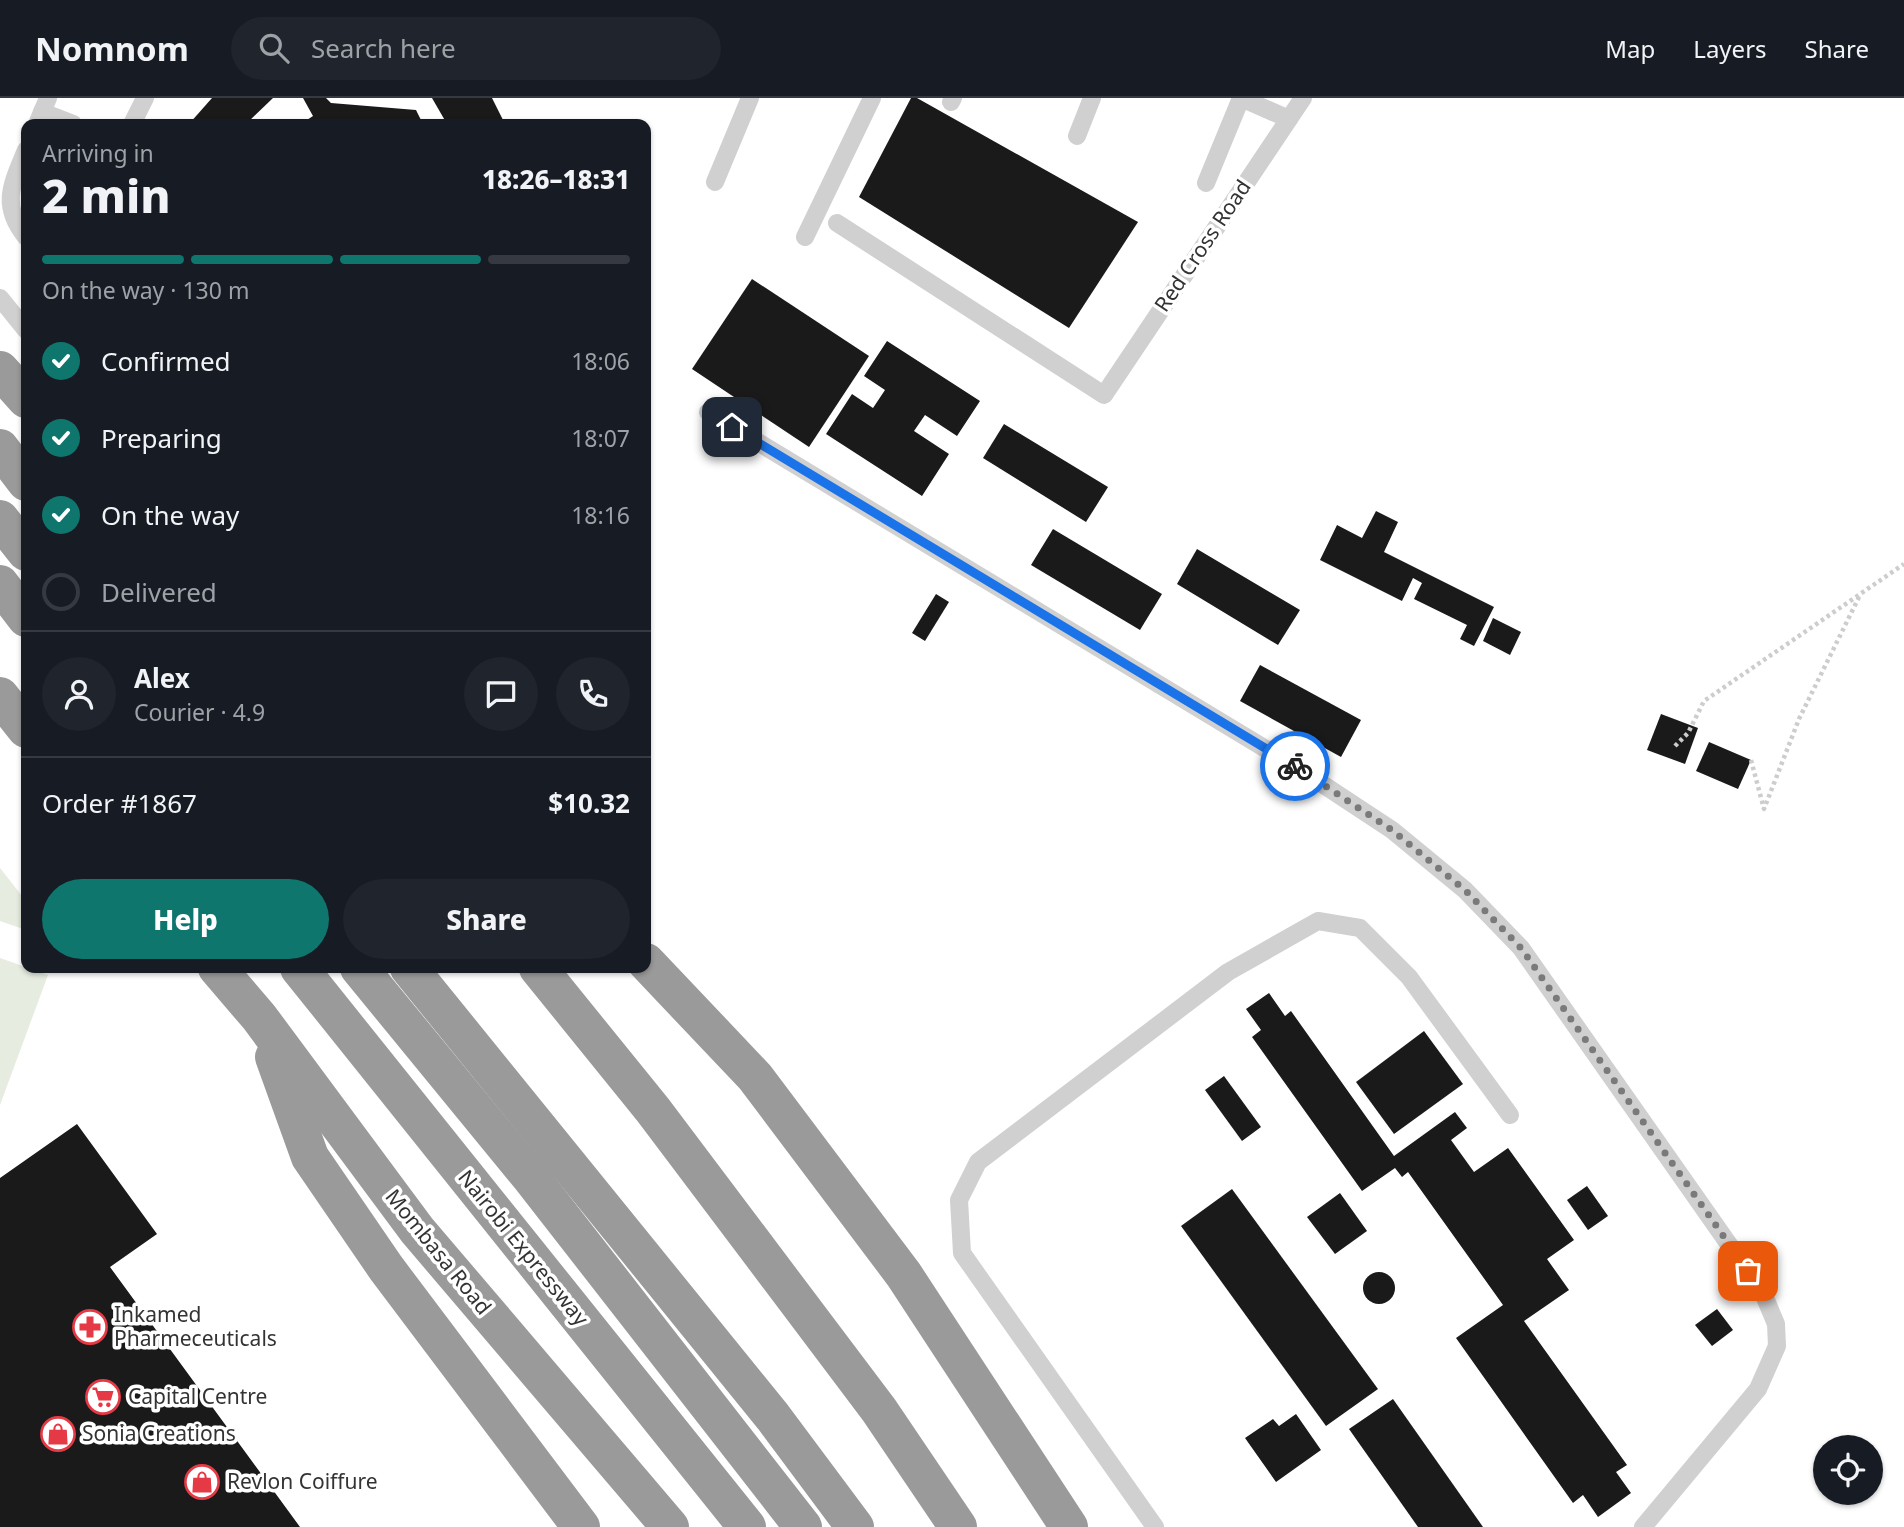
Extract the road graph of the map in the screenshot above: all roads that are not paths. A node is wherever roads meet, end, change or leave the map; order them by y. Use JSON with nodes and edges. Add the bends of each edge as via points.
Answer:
{"nodes":[{"id":1,"x":145,"y":98,"type":"edge"},
{"id":2,"x":750,"y":98,"type":"edge"},
{"id":3,"x":872,"y":98,"type":"edge"},
{"id":4,"x":1092,"y":98,"type":"edge"},
{"id":5,"x":1303,"y":98,"type":"edge"},
{"id":6,"x":42,"y":111,"type":"edge"},
{"id":7,"x":1289,"y":118,"type":"junction"},
{"id":8,"x":61,"y":119,"type":"edge"},
{"id":9,"x":134,"y":119,"type":"edge"},
{"id":10,"x":1077,"y":136,"type":"dead end"},
{"id":11,"x":21,"y":164,"type":"edge"},
{"id":12,"x":715,"y":182,"type":"dead end"},
{"id":13,"x":1206,"y":183,"type":"dead end"},
{"id":14,"x":837,"y":223,"type":"dead end"},
{"id":15,"x":21,"y":230,"type":"edge"},
{"id":16,"x":805,"y":237,"type":"dead end"},
{"id":17,"x":0,"y":298,"type":"edge"},
{"id":18,"x":21,"y":324,"type":"edge"},
{"id":19,"x":0,"y":370,"type":"edge"},
{"id":20,"x":21,"y":393,"type":"edge"},
{"id":21,"x":708,"y":412,"type":"dead end"},
{"id":22,"x":0,"y":418,"type":"edge"},
{"id":23,"x":21,"y":437,"type":"edge"},
{"id":24,"x":0,"y":448,"type":"edge"},
{"id":25,"x":21,"y":475,"type":"edge"},
{"id":26,"x":0,"y":519,"type":"edge"},
{"id":27,"x":21,"y":546,"type":"edge"},
{"id":28,"x":0,"y":584,"type":"edge"},
{"id":29,"x":21,"y":611,"type":"edge"},
{"id":30,"x":0,"y":696,"type":"edge"},
{"id":31,"x":21,"y":723,"type":"edge"},
{"id":32,"x":651,"y":966,"type":"edge"},
{"id":33,"x":221,"y":973,"type":"edge"},
{"id":34,"x":303,"y":973,"type":"edge"},
{"id":35,"x":363,"y":973,"type":"edge"},
{"id":36,"x":413,"y":973,"type":"edge"},
{"id":37,"x":542,"y":973,"type":"edge"},
{"id":38,"x":330,"y":1007,"type":"junction"},
{"id":39,"x":259,"y":1017,"type":"junction"},
{"id":40,"x":1510,"y":1115,"type":"dead end"},
{"id":41,"x":949,"y":1512,"type":"edge"},
{"id":42,"x":581,"y":1527,"type":"edge"},
{"id":43,"x":670,"y":1527,"type":"edge"},
{"id":44,"x":712,"y":1527,"type":"edge"},
{"id":45,"x":747,"y":1527,"type":"edge"},
{"id":46,"x":803,"y":1527,"type":"edge"},
{"id":47,"x":855,"y":1527,"type":"edge"},
{"id":48,"x":1069,"y":1527,"type":"edge"},
{"id":49,"x":1156,"y":1527,"type":"edge"},
{"id":50,"x":1643,"y":1527,"type":"edge"}],
"edges":[{"from":1,"to":9,"type":"lane"},
{"from":2,"to":12,"type":"lane"},
{"from":3,"to":16,"type":"lane"},
{"from":4,"to":10,"type":"lane"},
{"from":5,"to":7,"type":"lane","name":"Red Cross Road"},
{"from":6,"to":8,"type":"lane"},
{"from":7,"to":13,"type":"lane","via":[[1241,98]]},
{"from":7,"to":14,"type":"lane","name":"Red Cross Road","via":[[1104,395]]},
{"from":11,"to":15,"type":"lane","via":[[8,200]]},
{"from":17,"to":18,"type":"lane"},
{"from":19,"to":20,"type":"highway"},
{"from":21,"to":50,"type":"lane","via":[[1304,772],[1392,830],[1465,890],[1521,948],[1763,1293],[1776,1324],[1777,1346],[1758,1389]]},
{"from":22,"to":23,"type":"highway"},
{"from":24,"to":25,"type":"highway"},
{"from":26,"to":27,"type":"highway"},
{"from":28,"to":29,"type":"highway"},
{"from":30,"to":31,"type":"highway"},
{"from":32,"to":48,"type":"highway","via":[[755,1077],[904,1275]]},
{"from":33,"to":39,"type":"highway","name":"Mombasa Road"},
{"from":34,"to":38,"type":"highway","name":"Nairobi Expressway"},
{"from":35,"to":46,"type":"highway","via":[[532,1179]]},
{"from":36,"to":47,"type":"highway","via":[[774,1417]]},
{"from":37,"to":41,"type":"highway","via":[[662,1121],[879,1410]]},
{"from":38,"to":44,"type":"highway"},
{"from":38,"to":45,"type":"highway","name":"Nairobi Expressway"},
{"from":39,"to":42,"type":"highway","via":[[310,1157],[386,1268]]},
{"from":39,"to":43,"type":"highway","name":"Mombasa Road","via":[[417,1230]]},
{"from":40,"to":49,"type":"lane","via":[[1409,977],[1360,928],[1318,921],[1228,972],[978,1162],[959,1200],[961,1252]]}]}
